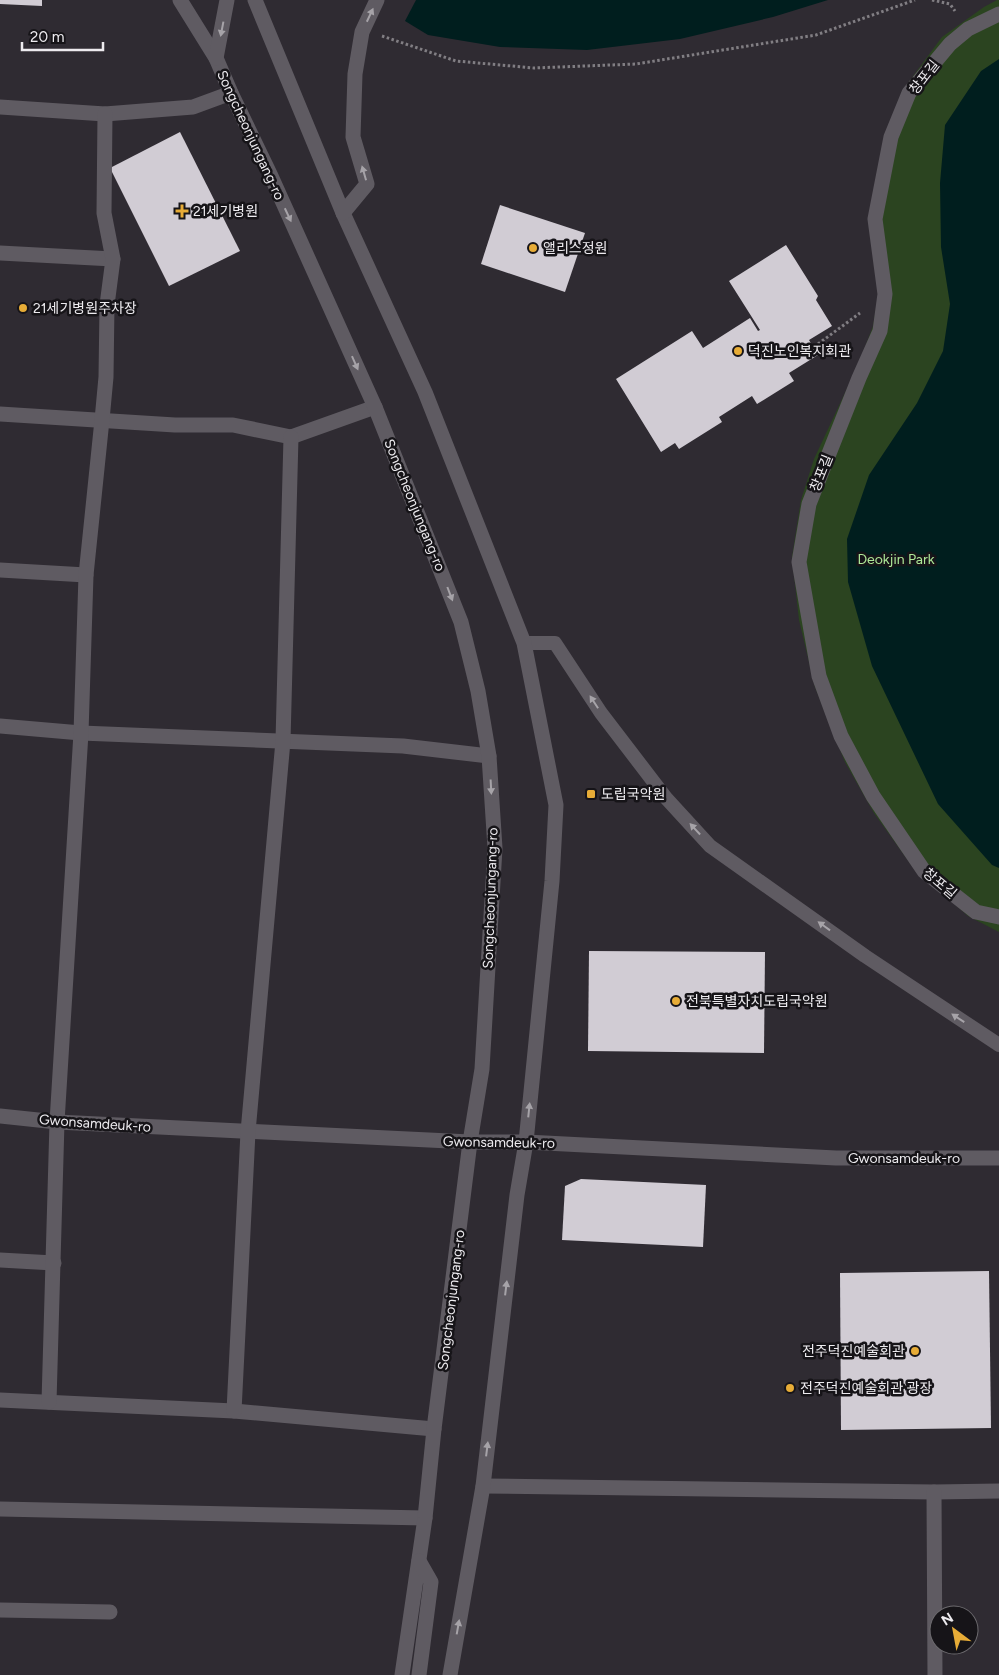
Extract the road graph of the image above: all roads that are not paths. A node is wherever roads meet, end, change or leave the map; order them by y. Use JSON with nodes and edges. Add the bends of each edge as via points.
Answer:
{"nodes":[{"id":1,"x":180,"y":0,"type":"edge"},
{"id":2,"x":227,"y":0,"type":"edge"},
{"id":3,"x":255,"y":0,"type":"edge"},
{"id":4,"x":377,"y":0,"type":"edge"},
{"id":5,"x":999,"y":14,"type":"edge"},
{"id":6,"x":216,"y":58,"type":"junction"},
{"id":7,"x":231,"y":93,"type":"junction"},
{"id":8,"x":0,"y":107,"type":"edge"},
{"id":9,"x":105,"y":114,"type":"junction"},
{"id":10,"x":343,"y":213,"type":"junction"},
{"id":11,"x":0,"y":253,"type":"edge"},
{"id":12,"x":112,"y":259,"type":"junction"},
{"id":13,"x":375,"y":407,"type":"junction"},
{"id":14,"x":0,"y":414,"type":"edge"},
{"id":15,"x":102,"y":420,"type":"junction"},
{"id":16,"x":291,"y":438,"type":"junction"},
{"id":17,"x":0,"y":570,"type":"edge"},
{"id":18,"x":86,"y":575,"type":"junction"},
{"id":19,"x":524,"y":643,"type":"junction"},
{"id":20,"x":0,"y":726,"type":"edge"},
{"id":21,"x":81,"y":734,"type":"junction"},
{"id":22,"x":283,"y":741,"type":"junction"},
{"id":23,"x":490,"y":756,"type":"junction"},
{"id":24,"x":999,"y":917,"type":"edge"},
{"id":25,"x":999,"y":1044,"type":"edge"},
{"id":26,"x":0,"y":1116,"type":"edge"},
{"id":27,"x":57,"y":1122,"type":"junction"},
{"id":28,"x":248,"y":1132,"type":"junction"},
{"id":29,"x":470,"y":1142,"type":"junction"},
{"id":30,"x":526,"y":1142,"type":"junction"},
{"id":31,"x":999,"y":1158,"type":"edge"},
{"id":32,"x":0,"y":1260,"type":"edge"},
{"id":33,"x":54,"y":1263,"type":"junction"},
{"id":34,"x":0,"y":1400,"type":"edge"},
{"id":35,"x":48,"y":1402,"type":"junction"},
{"id":36,"x":234,"y":1411,"type":"junction"},
{"id":37,"x":434,"y":1429,"type":"junction"},
{"id":38,"x":483,"y":1486,"type":"junction"},
{"id":39,"x":999,"y":1491,"type":"edge"},
{"id":40,"x":934,"y":1492,"type":"junction"},
{"id":41,"x":0,"y":1509,"type":"edge"},
{"id":42,"x":425,"y":1518,"type":"junction"},
{"id":43,"x":419,"y":1561,"type":"junction"},
{"id":44,"x":0,"y":1610,"type":"edge"},
{"id":45,"x":110,"y":1612,"type":"dead end"},
{"id":46,"x":402,"y":1675,"type":"edge"},
{"id":47,"x":419,"y":1675,"type":"edge"},
{"id":48,"x":450,"y":1675,"type":"edge"},
{"id":49,"x":935,"y":1675,"type":"edge"}],
"edges":[{"from":1,"to":6,"type":"street","name":"Songcheonjungang-ro"},
{"from":2,"to":6,"type":"street","one_way":true},
{"from":3,"to":10,"type":"street"},
{"from":10,"to":4,"type":"street","one_way":true,"via":[[367,184],[353,137],[355,74],[362,32]]},
{"from":5,"to":24,"type":"street","name":"창포길","via":[[968,29],[950,44],[910,93],[891,137],[875,219],[885,294],[880,331],[809,504],[799,562],[819,676],[841,736],[872,796],[924,871],[976,912]]},
{"from":6,"to":7,"type":"street","name":"Songcheonjungang-ro"},
{"from":7,"to":9,"type":"street","via":[[193,107]]},
{"from":7,"to":13,"type":"street","name":"Songcheonjungang-ro","one_way":true},
{"from":8,"to":9,"type":"street"},
{"from":9,"to":12,"type":"street","via":[[104,213]]},
{"from":10,"to":19,"type":"street","via":[[425,392]]},
{"from":11,"to":12,"type":"street"},
{"from":12,"to":15,"type":"street"},
{"from":13,"to":16,"type":"street"},
{"from":13,"to":23,"type":"street","name":"Songcheonjungang-ro","one_way":true,"via":[[461,622]]},
{"from":14,"to":15,"type":"street"},
{"from":15,"to":16,"type":"street","via":[[233,425]]},
{"from":15,"to":18,"type":"street"},
{"from":16,"to":22,"type":"street"},
{"from":17,"to":18,"type":"street"},
{"from":18,"to":21,"type":"street"},
{"from":25,"to":19,"type":"lane","one_way":true,"via":[[865,956],[710,846],[666,798],[601,714],[555,644]]},
{"from":30,"to":19,"type":"street","one_way":true,"via":[[552,881],[556,806]]},
{"from":20,"to":21,"type":"street"},
{"from":21,"to":22,"type":"street"},
{"from":21,"to":27,"type":"street"},
{"from":22,"to":23,"type":"street","via":[[403,746]]},
{"from":22,"to":28,"type":"street"},
{"from":23,"to":29,"type":"street","name":"Songcheonjungang-ro","one_way":true,"via":[[495,848],[482,1069]]},
{"from":26,"to":27,"type":"street","name":"Gwonsamdeuk-ro"},
{"from":27,"to":28,"type":"street","name":"Gwonsamdeuk-ro"},
{"from":27,"to":33,"type":"street"},
{"from":28,"to":29,"type":"street","name":"Gwonsamdeuk-ro"},
{"from":28,"to":36,"type":"street"},
{"from":29,"to":30,"type":"street","name":"Gwonsamdeuk-ro"},
{"from":29,"to":37,"type":"street","name":"Songcheonjungang-ro"},
{"from":30,"to":31,"type":"street","name":"Gwonsamdeuk-ro","via":[[836,1158]]},
{"from":38,"to":30,"type":"street","one_way":true},
{"from":32,"to":33,"type":"street"},
{"from":33,"to":35,"type":"street"},
{"from":34,"to":35,"type":"street"},
{"from":35,"to":36,"type":"street"},
{"from":36,"to":37,"type":"street"},
{"from":37,"to":42,"type":"street","name":"Songcheonjungang-ro"},
{"from":38,"to":40,"type":"street"},
{"from":48,"to":38,"type":"street","one_way":true},
{"from":39,"to":40,"type":"street"},
{"from":40,"to":49,"type":"street"},
{"from":41,"to":42,"type":"street"},
{"from":42,"to":43,"type":"street","name":"Songcheonjungang-ro"},
{"from":43,"to":46,"type":"street","name":"Songcheonjungang-ro"},
{"from":43,"to":47,"type":"street","via":[[431,1582]]},
{"from":44,"to":45,"type":"street"}]}
